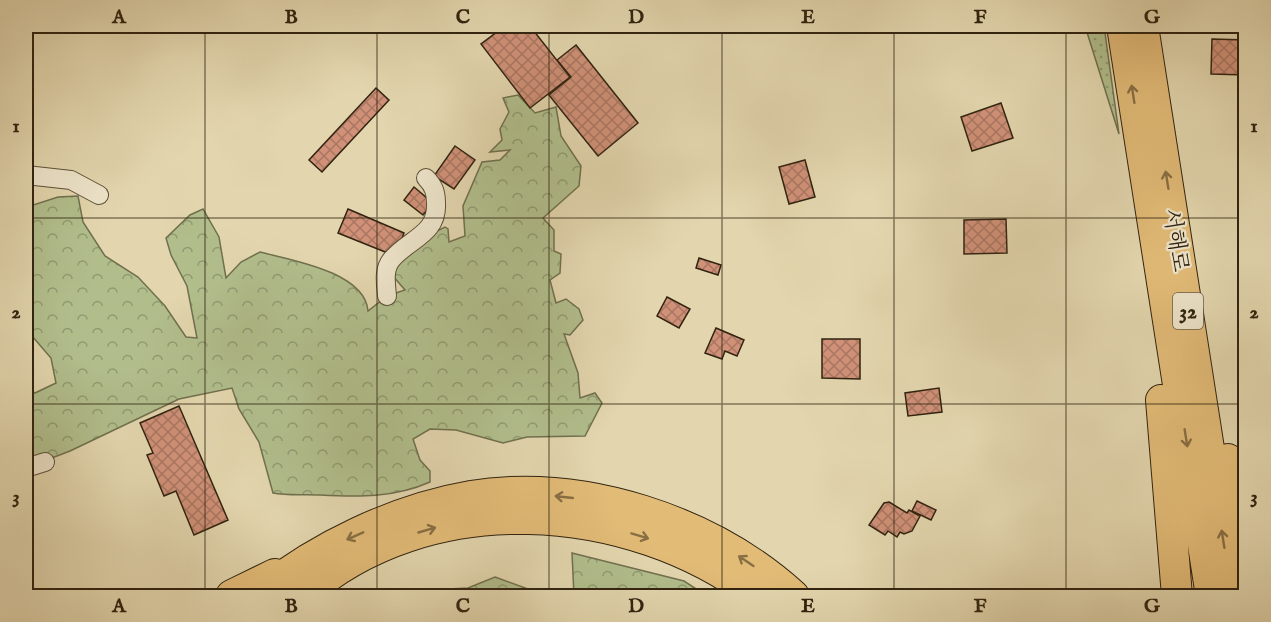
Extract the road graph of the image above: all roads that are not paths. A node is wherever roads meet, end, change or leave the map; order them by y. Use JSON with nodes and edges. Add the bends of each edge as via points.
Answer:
{"nodes":[{"id":1,"x":1122,"y":26,"type":"edge"},
{"id":2,"x":1143,"y":26,"type":"edge"},
{"id":3,"x":1142,"y":152,"type":"junction"},
{"id":4,"x":26,"y":175,"type":"edge"},
{"id":5,"x":426,"y":178,"type":"dead end"},
{"id":6,"x":99,"y":195,"type":"dead end"},
{"id":7,"x":1175,"y":227,"type":"junction"},
{"id":8,"x":387,"y":296,"type":"dead end"},
{"id":9,"x":45,"y":462,"type":"dead end"},
{"id":10,"x":26,"y":468,"type":"edge"},
{"id":11,"x":1245,"y":526,"type":"edge"},
{"id":12,"x":385,"y":544,"type":"junction"},
{"id":13,"x":314,"y":557,"type":"junction"},
{"id":14,"x":232,"y":597,"type":"edge"},
{"id":15,"x":258,"y":597,"type":"edge"},
{"id":16,"x":302,"y":597,"type":"edge"},
{"id":17,"x":337,"y":597,"type":"edge"},
{"id":18,"x":758,"y":597,"type":"edge"},
{"id":19,"x":793,"y":597,"type":"edge"},
{"id":20,"x":1177,"y":597,"type":"edge"},
{"id":21,"x":1211,"y":597,"type":"edge"},
{"id":22,"x":1232,"y":597,"type":"edge"}],
"edges":[{"from":3,"to":1,"type":"highway","name":"서해로","number":"32","one_way":true},
{"from":7,"to":2,"type":"highway","name":"서해로","number":"32","one_way":true},
{"from":3,"to":20,"type":"highway"},
{"from":3,"to":21,"type":"highway","name":"서해로","number":"32","one_way":true},
{"from":4,"to":6,"type":"street","via":[[71,180]]},
{"from":5,"to":8,"type":"street","via":[[435,192],[436,217],[433,226],[391,260],[387,268]]},
{"from":7,"to":11,"type":"highway"},
{"from":22,"to":7,"type":"highway","name":"서해로","number":"32","one_way":true},
{"from":9,"to":10,"type":"street"},
{"from":12,"to":16,"type":"highway","via":[[327,577]]},
{"from":12,"to":17,"type":"highway"},
{"from":12,"to":18,"type":"highway","one_way":true,"via":[[434,528],[483,519],[534,518],[586,524],[633,534],[678,550],[720,571]]},
{"from":13,"to":14,"type":"highway"},
{"from":13,"to":15,"type":"highway"},
{"from":19,"to":13,"type":"highway","one_way":true,"via":[[734,553],[681,526],[632,509],[552,495],[494,495],[444,503],[379,526]]}]}
